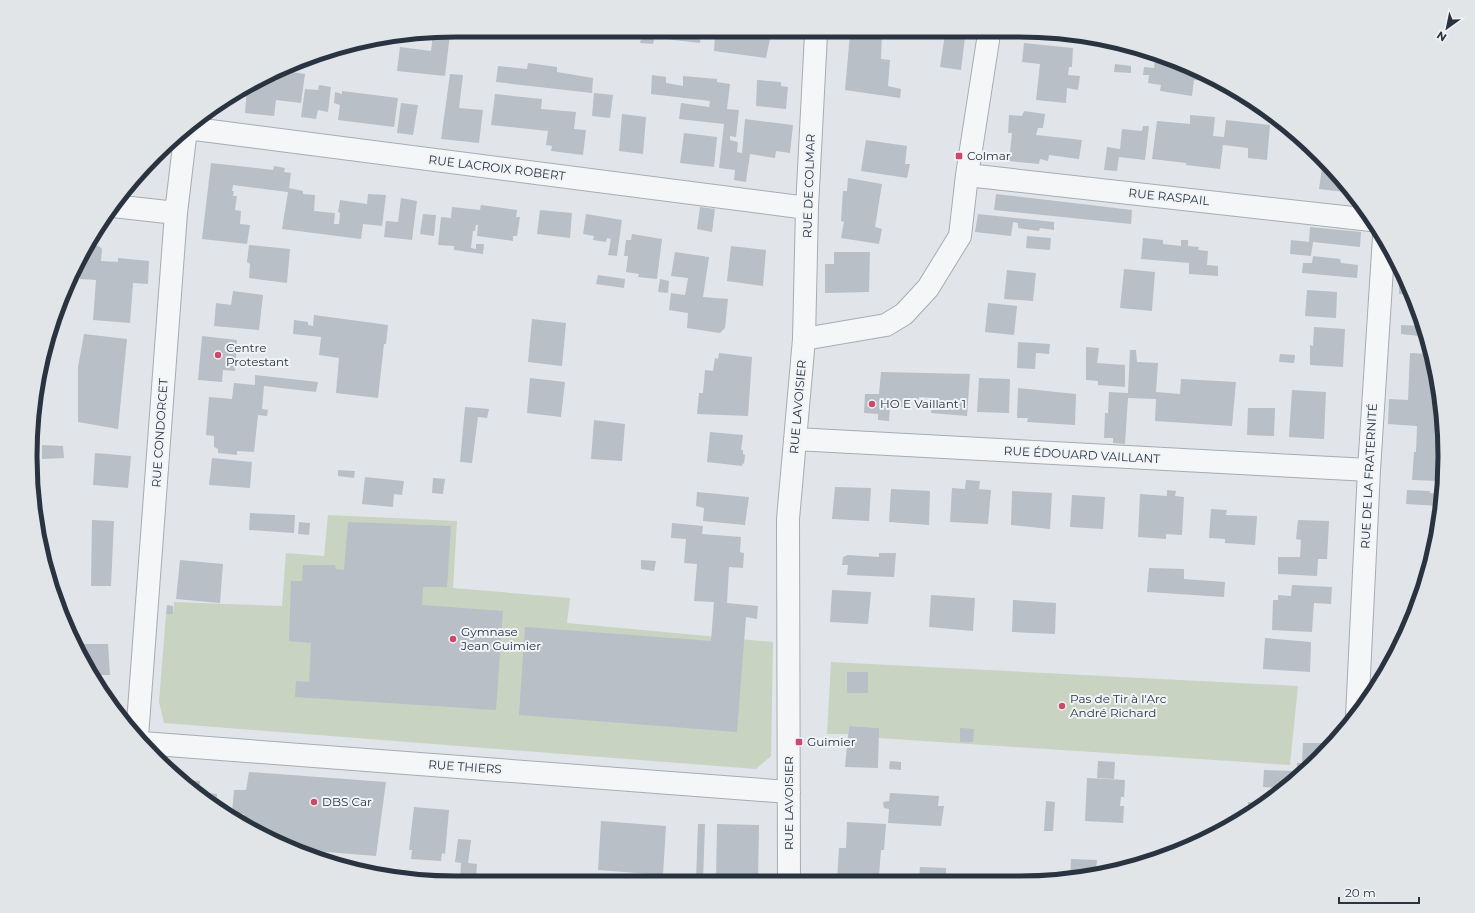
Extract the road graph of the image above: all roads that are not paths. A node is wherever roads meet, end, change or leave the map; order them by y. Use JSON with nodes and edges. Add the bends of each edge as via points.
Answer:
{"nodes":[{"id":1,"x":816,"y":37,"type":"edge"},
{"id":2,"x":989,"y":37,"type":"edge"},
{"id":3,"x":195,"y":129,"type":"edge"},
{"id":4,"x":186,"y":136,"type":"edge"},
{"id":5,"x":967,"y":175,"type":"junction"},
{"id":6,"x":120,"y":207,"type":"edge"},
{"id":7,"x":807,"y":208,"type":"junction"},
{"id":8,"x":176,"y":212,"type":"junction"},
{"id":9,"x":1364,"y":219,"type":"edge"},
{"id":10,"x":1383,"y":249,"type":"edge"},
{"id":11,"x":804,"y":338,"type":"junction"},
{"id":12,"x":795,"y":439,"type":"junction"},
{"id":13,"x":1369,"y":470,"type":"junction"},
{"id":14,"x":1358,"y":703,"type":"edge"},
{"id":15,"x":138,"y":729,"type":"edge"},
{"id":16,"x":151,"y":744,"type":"edge"},
{"id":17,"x":789,"y":792,"type":"junction"},
{"id":18,"x":790,"y":876,"type":"edge"}],
"edges":[{"from":1,"to":7,"type":"street","name":"RUE DE COLMAR"},
{"from":2,"to":5,"type":"street"},
{"from":3,"to":7,"type":"street","name":"RUE LACROIX ROBERT"},
{"from":4,"to":8,"type":"street","name":"RUE CONDORCET"},
{"from":5,"to":9,"type":"street","name":"RUE RASPAIL"},
{"from":5,"to":11,"type":"street","via":[[960,236],[928,288],[904,314],[886,325]]},
{"from":6,"to":8,"type":"street"},
{"from":7,"to":11,"type":"street","name":"RUE DE COLMAR"},
{"from":8,"to":15,"type":"street","name":"RUE CONDORCET"},
{"from":10,"to":13,"type":"street","name":"RUE DE LA FRATERNITÉ"},
{"from":11,"to":12,"type":"street","name":"RUE LAVOISIER"},
{"from":12,"to":13,"type":"street","name":"RUE ÉDOUARD VAILLANT"},
{"from":12,"to":17,"type":"street","name":"RUE LAVOISIER","via":[[788,519]]},
{"from":13,"to":14,"type":"street","name":"RUE DE LA FRATERNITÉ"},
{"from":16,"to":17,"type":"street","name":"RUE THIERS"},
{"from":17,"to":18,"type":"street","name":"RUE LAVOISIER"}]}
